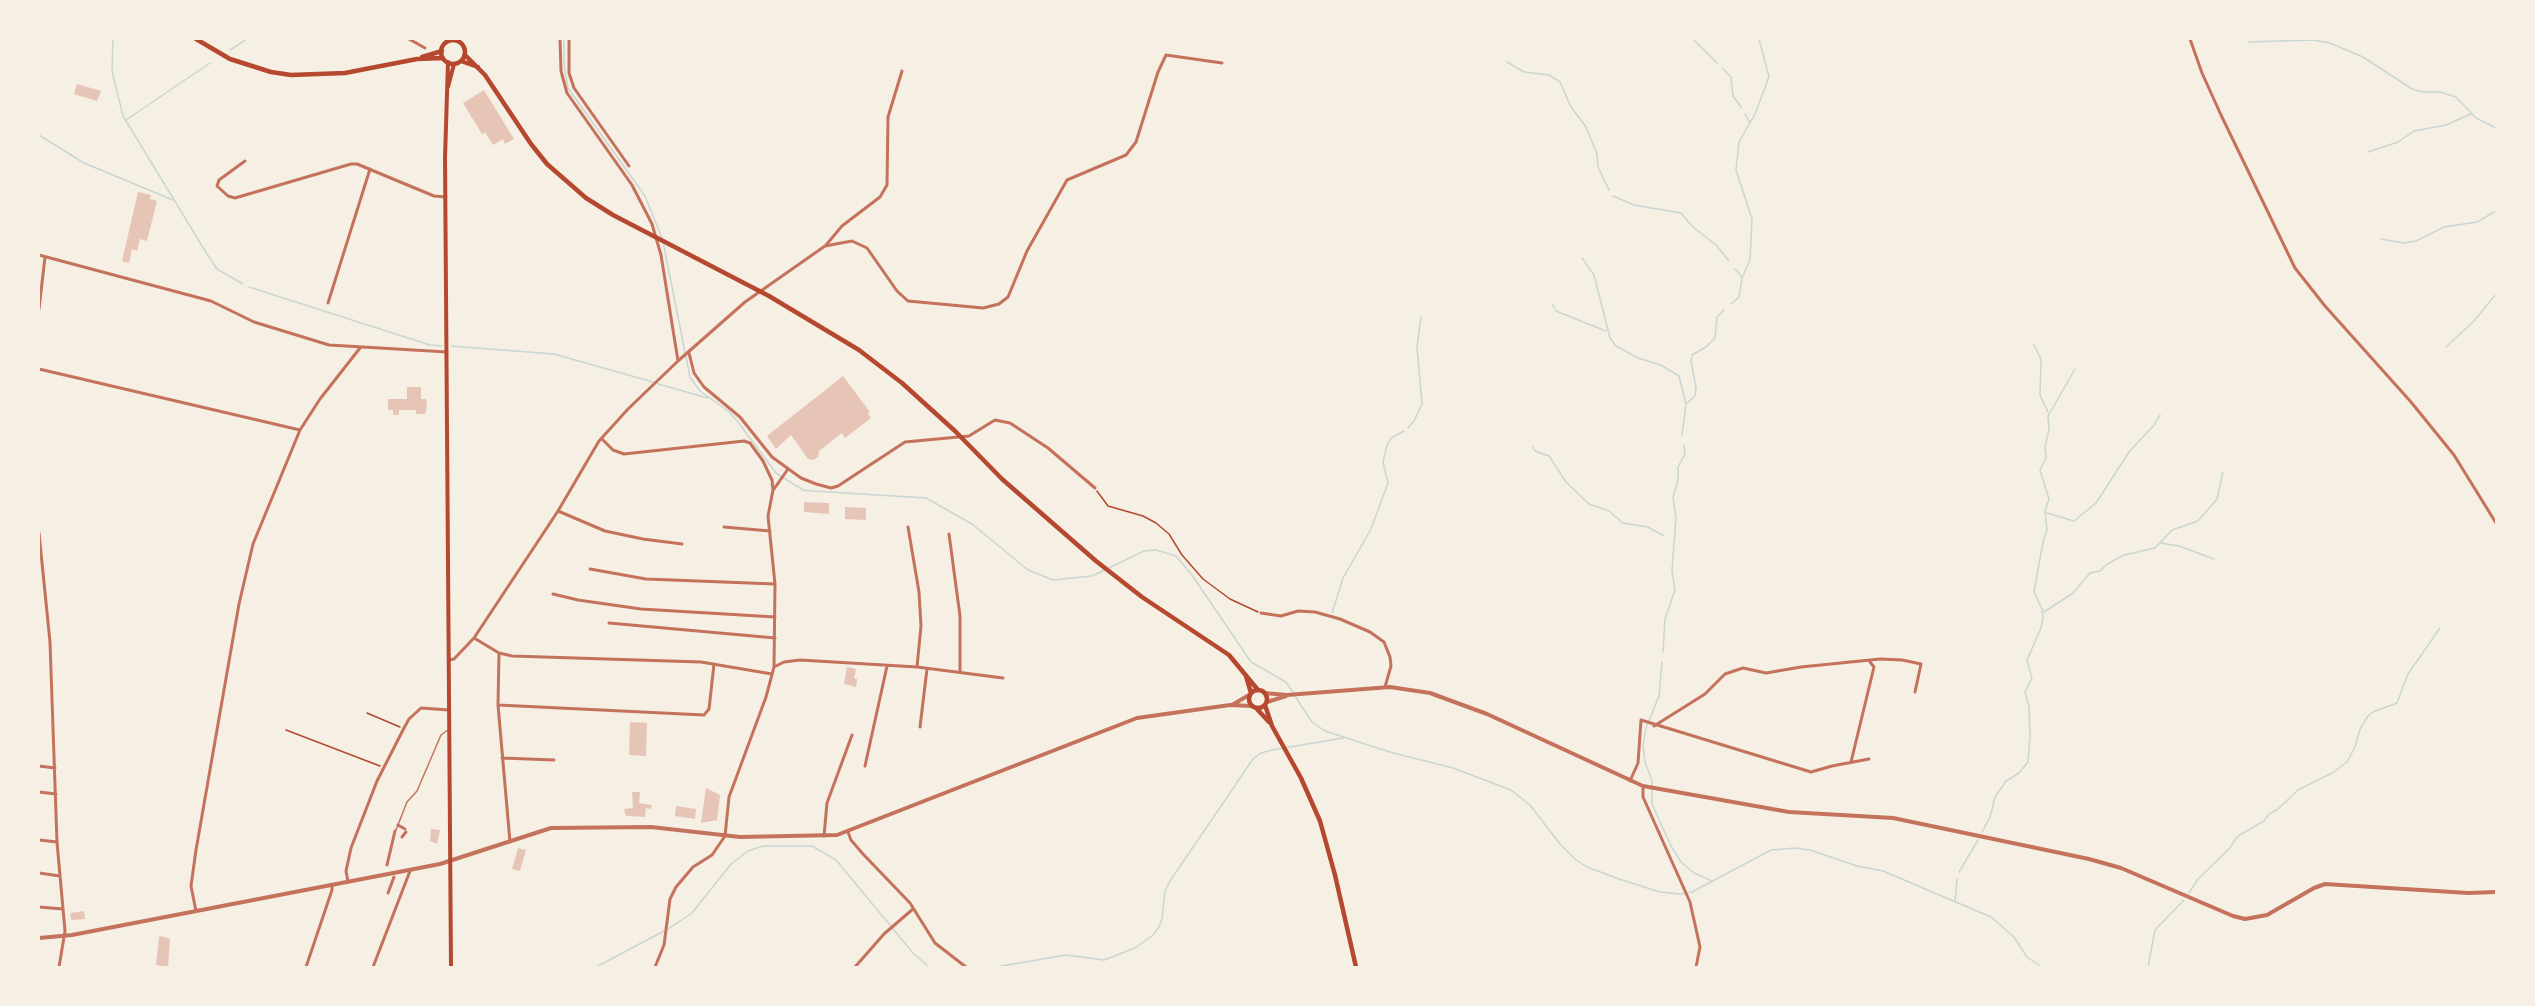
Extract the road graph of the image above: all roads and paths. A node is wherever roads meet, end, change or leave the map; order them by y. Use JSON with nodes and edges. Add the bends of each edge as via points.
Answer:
{"nodes":[{"id":1,"x":196,"y":39,"type":"edge"},
{"id":2,"x":409,"y":39,"type":"edge"},
{"id":3,"x":560,"y":39,"type":"edge"},
{"id":4,"x":569,"y":39,"type":"edge"},
{"id":5,"x":2190,"y":39,"type":"edge"},
{"id":6,"x":448,"y":40,"type":"edge"},
{"id":7,"x":455,"y":40,"type":"edge"},
{"id":8,"x":425,"y":48,"type":"dead end"},
{"id":9,"x":442,"y":51,"type":"junction"},
{"id":10,"x":465,"y":55,"type":"junction"},
{"id":11,"x":417,"y":59,"type":"junction"},
{"id":12,"x":445,"y":60,"type":"junction"},
{"id":13,"x":461,"y":61,"type":"junction"},
{"id":14,"x":1222,"y":63,"type":"dead end"},
{"id":15,"x":454,"y":64,"type":"junction"},
{"id":16,"x":478,"y":67,"type":"junction"},
{"id":17,"x":902,"y":71,"type":"dead end"},
{"id":18,"x":446,"y":93,"type":"junction"},
{"id":19,"x":245,"y":161,"type":"dead end"},
{"id":20,"x":629,"y":166,"type":"dead end"},
{"id":21,"x":370,"y":169,"type":"junction"},
{"id":22,"x":446,"y":197,"type":"junction"},
{"id":23,"x":825,"y":246,"type":"junction"},
{"id":24,"x":39,"y":255,"type":"edge"},
{"id":25,"x":45,"y":257,"type":"junction"},
{"id":26,"x":328,"y":303,"type":"dead end"},
{"id":27,"x":39,"y":309,"type":"edge"},
{"id":28,"x":360,"y":348,"type":"junction"},
{"id":29,"x":447,"y":352,"type":"junction"},
{"id":30,"x":689,"y":352,"type":"junction"},
{"id":31,"x":679,"y":360,"type":"junction"},
{"id":32,"x":39,"y":369,"type":"edge"},
{"id":33,"x":300,"y":430,"type":"junction"},
{"id":34,"x":602,"y":439,"type":"junction"},
{"id":35,"x":787,"y":470,"type":"junction"},
{"id":36,"x":1095,"y":488,"type":"joint"},
{"id":37,"x":773,"y":490,"type":"junction"},
{"id":38,"x":558,"y":511,"type":"junction"},
{"id":39,"x":2496,"y":524,"type":"edge"},
{"id":40,"x":724,"y":527,"type":"dead end"},
{"id":41,"x":908,"y":527,"type":"dead end"},
{"id":42,"x":770,"y":531,"type":"junction"},
{"id":43,"x":39,"y":533,"type":"edge"},
{"id":44,"x":950,"y":534,"type":"dead end"},
{"id":45,"x":682,"y":544,"type":"dead end"},
{"id":46,"x":590,"y":569,"type":"dead end"},
{"id":47,"x":775,"y":584,"type":"junction"},
{"id":48,"x":553,"y":594,"type":"dead end"},
{"id":49,"x":1261,"y":613,"type":"joint"},
{"id":50,"x":775,"y":617,"type":"junction"},
{"id":51,"x":609,"y":623,"type":"dead end"},
{"id":52,"x":474,"y":638,"type":"junction"},
{"id":53,"x":775,"y":638,"type":"junction"},
{"id":54,"x":500,"y":653,"type":"junction"},
{"id":55,"x":449,"y":660,"type":"junction"},
{"id":56,"x":1870,"y":662,"type":"junction"},
{"id":57,"x":714,"y":664,"type":"junction"},
{"id":58,"x":887,"y":666,"type":"junction"},
{"id":59,"x":917,"y":667,"type":"junction"},
{"id":60,"x":774,"y":668,"type":"junction"},
{"id":61,"x":927,"y":669,"type":"junction"},
{"id":62,"x":960,"y":672,"type":"junction"},
{"id":63,"x":772,"y":674,"type":"junction"},
{"id":64,"x":1246,"y":676,"type":"junction"},
{"id":65,"x":1003,"y":678,"type":"dead end"},
{"id":66,"x":1385,"y":687,"type":"junction"},
{"id":67,"x":1258,"y":690,"type":"junction"},
{"id":68,"x":1914,"y":692,"type":"dead end"},
{"id":69,"x":1264,"y":693,"type":"junction"},
{"id":70,"x":1250,"y":694,"type":"junction"},
{"id":71,"x":1287,"y":695,"type":"junction"},
{"id":72,"x":1266,"y":703,"type":"junction"},
{"id":73,"x":498,"y":705,"type":"junction"},
{"id":74,"x":1230,"y":705,"type":"junction"},
{"id":75,"x":1251,"y":706,"type":"junction"},
{"id":76,"x":1257,"y":709,"type":"junction"},
{"id":77,"x":449,"y":710,"type":"junction"},
{"id":78,"x":367,"y":713,"type":"dead end"},
{"id":79,"x":1650,"y":724,"type":"junction"},
{"id":80,"x":1272,"y":726,"type":"junction"},
{"id":81,"x":920,"y":727,"type":"dead end"},
{"id":82,"x":404,"y":728,"type":"junction"},
{"id":83,"x":286,"y":730,"type":"dead end"},
{"id":84,"x":449,"y":730,"type":"junction"},
{"id":85,"x":852,"y":735,"type":"dead end"},
{"id":86,"x":502,"y":758,"type":"junction"},
{"id":87,"x":1869,"y":759,"type":"dead end"},
{"id":88,"x":554,"y":760,"type":"dead end"},
{"id":89,"x":1851,"y":762,"type":"junction"},
{"id":90,"x":39,"y":766,"type":"edge"},
{"id":91,"x":865,"y":766,"type":"dead end"},
{"id":92,"x":55,"y":768,"type":"junction"},
{"id":93,"x":384,"y":768,"type":"junction"},
{"id":94,"x":1630,"y":781,"type":"junction"},
{"id":95,"x":1646,"y":787,"type":"junction"},
{"id":96,"x":39,"y":792,"type":"edge"},
{"id":97,"x":56,"y":794,"type":"junction"},
{"id":98,"x":398,"y":825,"type":"junction"},
{"id":99,"x":395,"y":831,"type":"joint"},
{"id":100,"x":848,"y":832,"type":"junction"},
{"id":101,"x":725,"y":836,"type":"junction"},
{"id":102,"x":824,"y":836,"type":"junction"},
{"id":103,"x":402,"y":837,"type":"dead end"},
{"id":104,"x":39,"y":840,"type":"edge"},
{"id":105,"x":57,"y":842,"type":"junction"},
{"id":106,"x":510,"y":842,"type":"junction"},
{"id":107,"x":452,"y":861,"type":"junction"},
{"id":108,"x":387,"y":865,"type":"dead end"},
{"id":109,"x":410,"y":870,"type":"junction"},
{"id":110,"x":39,"y":873,"type":"edge"},
{"id":111,"x":60,"y":876,"type":"junction"},
{"id":112,"x":394,"y":877,"type":"dead end"},
{"id":113,"x":348,"y":882,"type":"junction"},
{"id":114,"x":332,"y":886,"type":"junction"},
{"id":115,"x":2496,"y":892,"type":"edge"},
{"id":116,"x":388,"y":893,"type":"dead end"},
{"id":117,"x":39,"y":907,"type":"edge"},
{"id":118,"x":63,"y":909,"type":"junction"},
{"id":119,"x":914,"y":909,"type":"junction"},
{"id":120,"x":196,"y":911,"type":"junction"},
{"id":121,"x":66,"y":936,"type":"junction"},
{"id":122,"x":39,"y":939,"type":"edge"},
{"id":123,"x":59,"y":967,"type":"edge"},
{"id":124,"x":306,"y":967,"type":"edge"},
{"id":125,"x":373,"y":967,"type":"edge"},
{"id":126,"x":451,"y":967,"type":"edge"},
{"id":127,"x":655,"y":967,"type":"edge"},
{"id":128,"x":855,"y":967,"type":"edge"},
{"id":129,"x":966,"y":967,"type":"edge"},
{"id":130,"x":1356,"y":967,"type":"edge"},
{"id":131,"x":1696,"y":967,"type":"edge"}],
"edges":[{"from":1,"to":11,"type":"main road","via":[[230,59],[291,75],[345,73]]},
{"from":2,"to":8,"type":"street"},
{"from":3,"to":31,"type":"street","via":[[564,84],[632,185],[652,224]]},
{"from":4,"to":20,"type":"street","via":[[569,73],[574,88]]},
{"from":5,"to":39,"type":"street","via":[[2220,115],[2295,268],[2446,446]]},
{"from":6,"to":7,"type":"main road"},
{"from":6,"to":9,"type":"main road"},
{"from":7,"to":10,"type":"main road","via":[[462,45]]},
{"from":9,"to":11,"type":"main road"},
{"from":9,"to":12,"type":"main road"},
{"from":10,"to":13,"type":"main road"},
{"from":10,"to":16,"type":"main road"},
{"from":11,"to":12,"type":"main road"},
{"from":12,"to":15,"type":"main road"},
{"from":12,"to":18,"type":"main road"},
{"from":13,"to":15,"type":"main road"},
{"from":13,"to":16,"type":"main road"},
{"from":14,"to":23,"type":"street","via":[[1166,55],[1136,142],[1126,155],[1066,180],[1027,251],[1008,297],[999,304],[983,308],[913,303],[897,291],[867,248],[852,241]]},
{"from":15,"to":18,"type":"main road"},
{"from":16,"to":64,"type":"main road","via":[[547,164],[586,198],[769,296],[859,350],[902,383],[1002,479],[1096,561],[1220,647]]},
{"from":17,"to":23,"type":"street","via":[[888,117],[887,185],[880,197],[842,226]]},
{"from":18,"to":22,"type":"main road"},
{"from":19,"to":21,"type":"street","via":[[219,180],[217,186],[228,196],[235,198],[351,164]]},
{"from":21,"to":22,"type":"street","via":[[434,196]]},
{"from":21,"to":26,"type":"street"},
{"from":22,"to":29,"type":"main road"},
{"from":23,"to":30,"type":"street","via":[[745,302]]},
{"from":24,"to":25,"type":"street"},
{"from":25,"to":27,"type":"street"},
{"from":25,"to":28,"type":"street","via":[[211,301],[254,322],[320,343]]},
{"from":28,"to":29,"type":"street"},
{"from":28,"to":33,"type":"street"},
{"from":29,"to":55,"type":"main road"},
{"from":30,"to":31,"type":"street"},
{"from":30,"to":35,"type":"street","via":[[694,373],[704,387],[741,417]]},
{"from":31,"to":34,"type":"street"},
{"from":32,"to":33,"type":"street"},
{"from":33,"to":120,"type":"street","via":[[250,553],[196,850],[191,886]]},
{"from":34,"to":37,"type":"street","via":[[624,454],[744,441],[763,461]]},
{"from":34,"to":38,"type":"street"},
{"from":35,"to":36,"type":"street","via":[[816,484],[834,487],[905,441],[969,436],[1000,420],[1048,448]]},
{"from":35,"to":37,"type":"street"},
{"from":36,"to":49,"type":"path","via":[[1108,506],[1156,523],[1203,579],[1230,599]]},
{"from":37,"to":42,"type":"street","via":[[769,503]]},
{"from":38,"to":45,"type":"street","via":[[605,531]]},
{"from":38,"to":52,"type":"street"},
{"from":40,"to":42,"type":"street"},
{"from":41,"to":59,"type":"street","via":[[921,626]]},
{"from":42,"to":47,"type":"street"},
{"from":43,"to":92,"type":"street","via":[[50,642]]},
{"from":44,"to":62,"type":"street","via":[[960,616]]},
{"from":46,"to":47,"type":"street","via":[[646,579]]},
{"from":47,"to":50,"type":"street"},
{"from":48,"to":50,"type":"street","via":[[641,609]]},
{"from":49,"to":66,"type":"street","via":[[1281,616],[1309,611],[1363,628],[1384,642],[1391,662]]},
{"from":50,"to":53,"type":"street"},
{"from":51,"to":53,"type":"street"},
{"from":52,"to":54,"type":"street"},
{"from":52,"to":55,"type":"street"},
{"from":53,"to":60,"type":"street"},
{"from":54,"to":57,"type":"street"},
{"from":54,"to":73,"type":"street"},
{"from":55,"to":77,"type":"main road"},
{"from":56,"to":68,"type":"street","via":[[1894,659],[1921,663]]},
{"from":56,"to":79,"type":"street","via":[[1766,673],[1743,668],[1725,674],[1705,694]]},
{"from":56,"to":89,"type":"street","via":[[1874,667]]},
{"from":57,"to":63,"type":"street"},
{"from":57,"to":73,"type":"street","via":[[709,709],[704,715]]},
{"from":58,"to":59,"type":"street"},
{"from":58,"to":60,"type":"street","via":[[800,660]]},
{"from":58,"to":91,"type":"street"},
{"from":59,"to":61,"type":"street"},
{"from":60,"to":63,"type":"street"},
{"from":61,"to":62,"type":"street"},
{"from":61,"to":81,"type":"street"},
{"from":62,"to":65,"type":"street"},
{"from":63,"to":101,"type":"street","via":[[729,797]]},
{"from":64,"to":67,"type":"main road"},
{"from":64,"to":70,"type":"main road"},
{"from":66,"to":71,"type":"street"},
{"from":66,"to":94,"type":"street","via":[[1443,696]]},
{"from":67,"to":69,"type":"main road"},
{"from":67,"to":70,"type":"main road"},
{"from":69,"to":71,"type":"street"},
{"from":69,"to":72,"type":"main road"},
{"from":70,"to":74,"type":"street"},
{"from":70,"to":75,"type":"main road"},
{"from":71,"to":72,"type":"street"},
{"from":72,"to":76,"type":"main road"},
{"from":72,"to":80,"type":"main road"},
{"from":73,"to":86,"type":"street"},
{"from":74,"to":75,"type":"street"},
{"from":74,"to":100,"type":"street","via":[[1137,718]]},
{"from":75,"to":76,"type":"main road"},
{"from":76,"to":80,"type":"main road"},
{"from":77,"to":82,"type":"street","via":[[421,708]]},
{"from":77,"to":84,"type":"main road"},
{"from":78,"to":82,"type":"path"},
{"from":79,"to":89,"type":"street","via":[[1811,772]]},
{"from":79,"to":94,"type":"street","via":[[1641,720],[1638,763]]},
{"from":80,"to":130,"type":"main road","via":[[1320,821]]},
{"from":82,"to":93,"type":"street"},
{"from":83,"to":93,"type":"path"},
{"from":84,"to":98,"type":"lane","via":[[441,735]]},
{"from":84,"to":107,"type":"main road"},
{"from":85,"to":102,"type":"street","via":[[827,802]]},
{"from":86,"to":88,"type":"street"},
{"from":86,"to":106,"type":"street"},
{"from":87,"to":89,"type":"street"},
{"from":90,"to":92,"type":"street"},
{"from":92,"to":97,"type":"street"},
{"from":93,"to":113,"type":"street","via":[[349,854]]},
{"from":94,"to":95,"type":"street"},
{"from":95,"to":115,"type":"street","via":[[1789,812],[1893,818],[2079,856],[2121,868],[2245,919],[2267,915],[2325,884]]},
{"from":95,"to":131,"type":"street","via":[[1643,797],[1689,900],[1700,947]]},
{"from":96,"to":97,"type":"street"},
{"from":97,"to":105,"type":"street"},
{"from":98,"to":99,"type":"lane"},
{"from":98,"to":103,"type":"street","via":[[406,830]]},
{"from":99,"to":108,"type":"street"},
{"from":100,"to":102,"type":"street"},
{"from":100,"to":119,"type":"street","via":[[855,845]]},
{"from":101,"to":102,"type":"street"},
{"from":101,"to":106,"type":"street","via":[[651,827],[568,827],[551,828]]},
{"from":101,"to":127,"type":"street","via":[[712,855],[693,867],[676,887]]},
{"from":104,"to":105,"type":"street"},
{"from":105,"to":111,"type":"street"},
{"from":106,"to":107,"type":"street"},
{"from":107,"to":109,"type":"street"},
{"from":107,"to":126,"type":"main road"},
{"from":109,"to":113,"type":"street"},
{"from":109,"to":125,"type":"street"},
{"from":110,"to":111,"type":"street"},
{"from":111,"to":118,"type":"street"},
{"from":112,"to":116,"type":"street"},
{"from":113,"to":114,"type":"street"},
{"from":114,"to":120,"type":"street"},
{"from":114,"to":124,"type":"street"},
{"from":117,"to":118,"type":"street"},
{"from":118,"to":121,"type":"street"},
{"from":119,"to":128,"type":"street"},
{"from":119,"to":129,"type":"street","via":[[935,943]]},
{"from":120,"to":121,"type":"street"},
{"from":121,"to":122,"type":"street"},
{"from":121,"to":123,"type":"street"}]}
